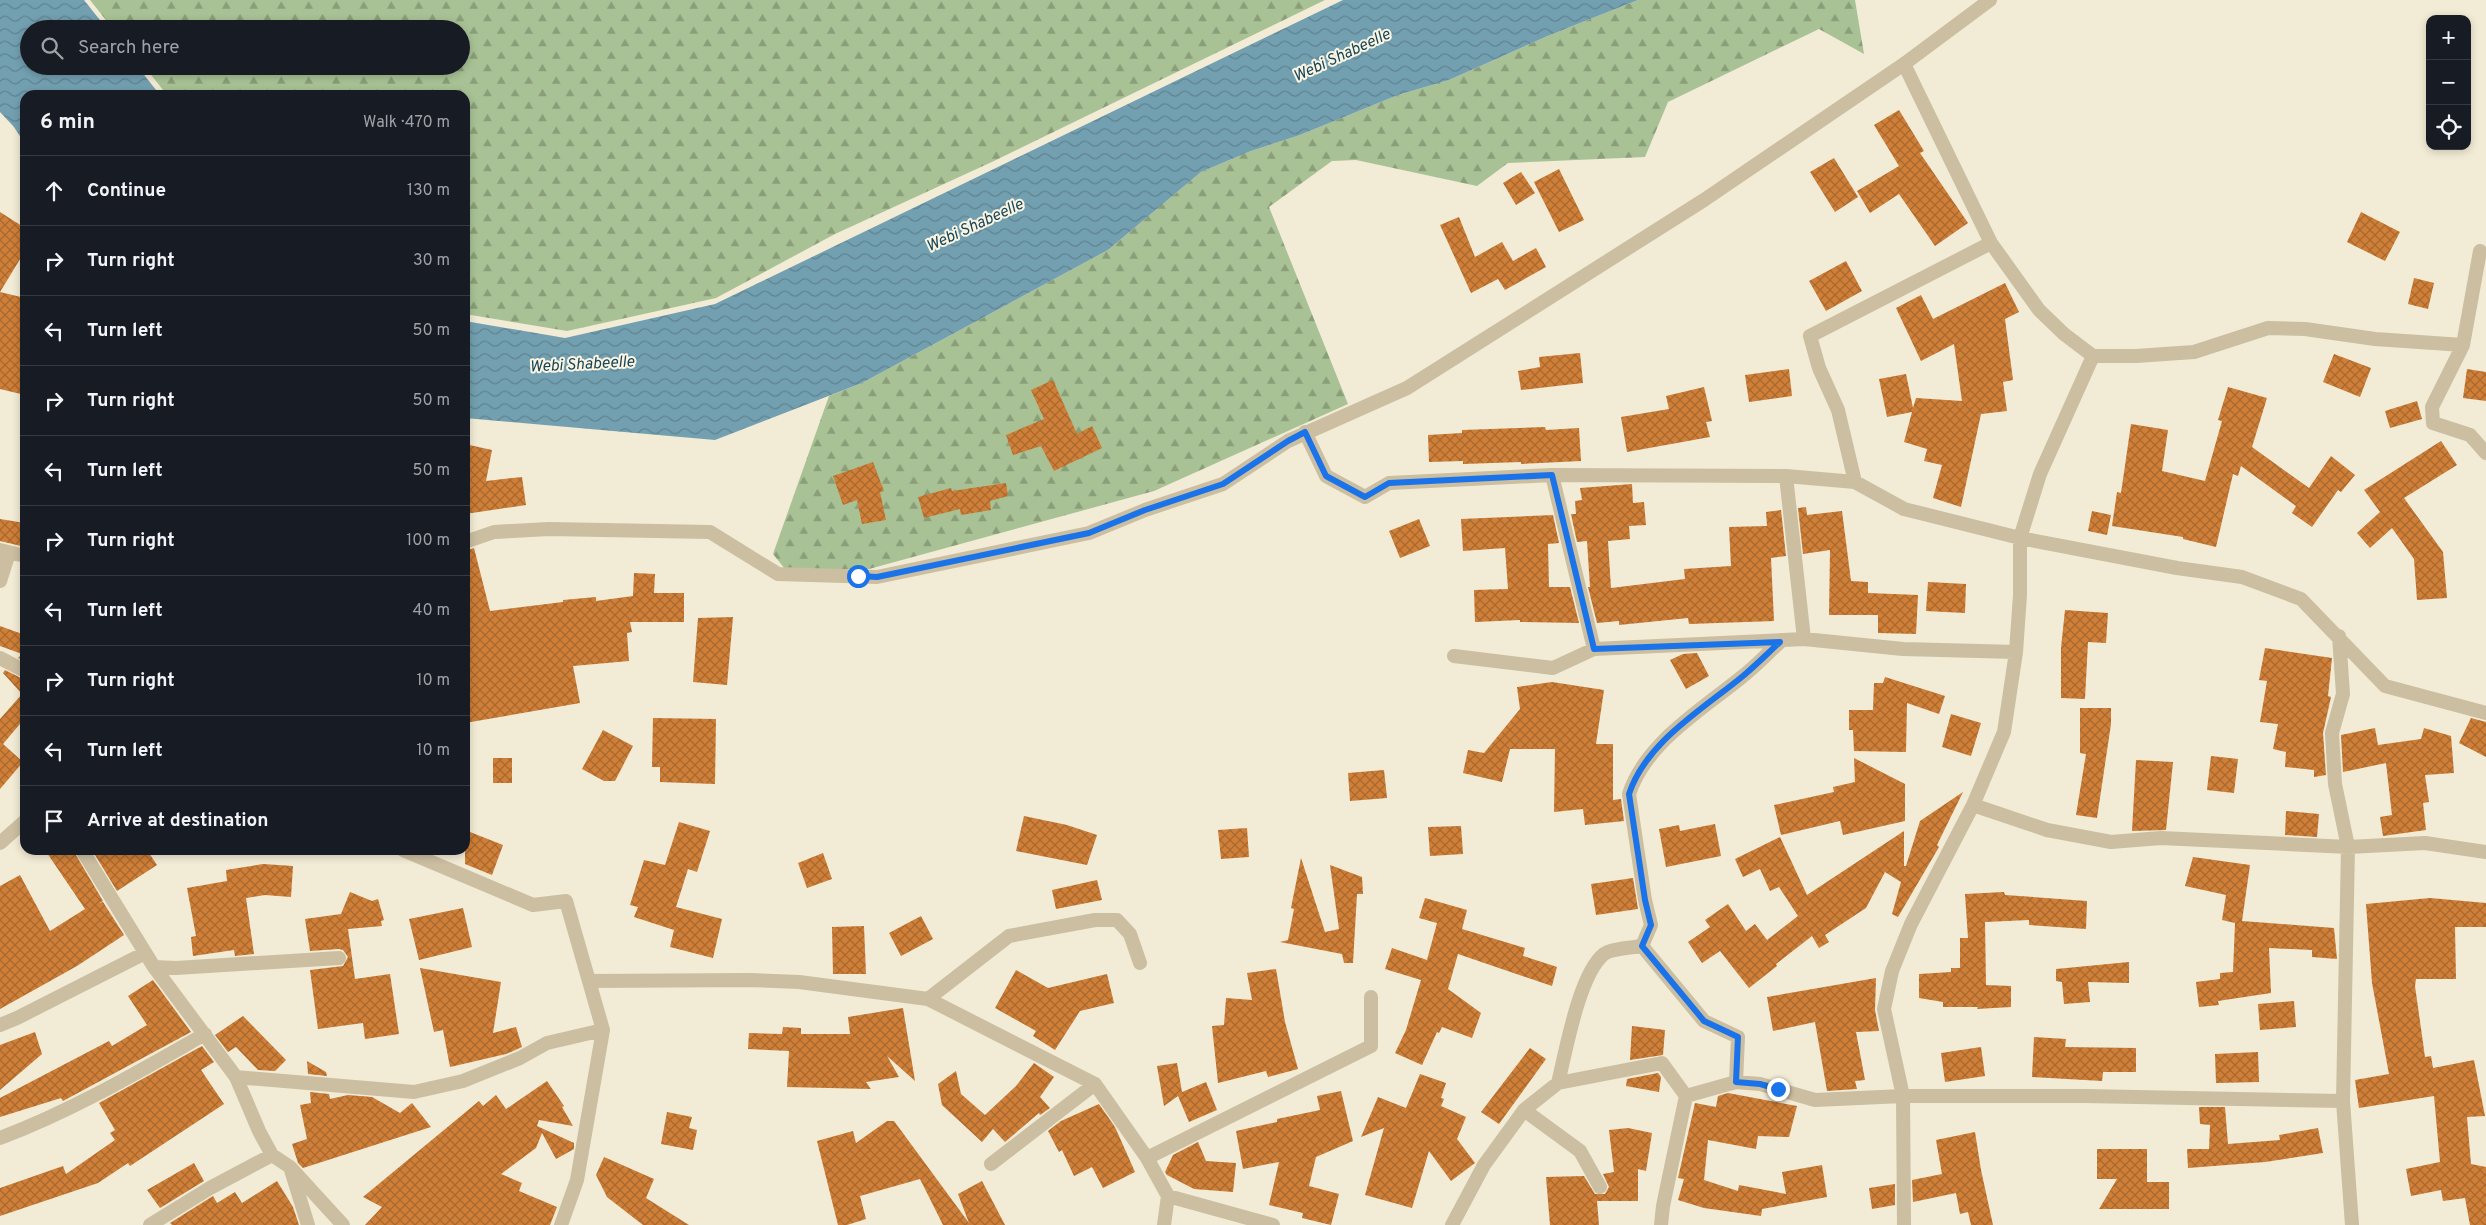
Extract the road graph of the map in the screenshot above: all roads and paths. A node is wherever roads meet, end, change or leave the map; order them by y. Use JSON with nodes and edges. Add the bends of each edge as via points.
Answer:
{"nodes":[{"id":1,"x":1990,"y":0,"type":"edge"},
{"id":2,"x":1904,"y":64,"type":"junction"},
{"id":3,"x":1990,"y":243,"type":"junction"},
{"id":4,"x":2480,"y":252,"type":"dead end"},
{"id":5,"x":2463,"y":345,"type":"junction"},
{"id":6,"x":2093,"y":356,"type":"junction"},
{"id":7,"x":1305,"y":432,"type":"junction"},
{"id":8,"x":2486,"y":453,"type":"edge"},
{"id":9,"x":1552,"y":475,"type":"junction"},
{"id":10,"x":1786,"y":476,"type":"junction"},
{"id":11,"x":1855,"y":482,"type":"junction"},
{"id":12,"x":2020,"y":538,"type":"junction"},
{"id":13,"x":470,"y":540,"type":"edge"},
{"id":14,"x":5,"y":552,"type":"edge"},
{"id":15,"x":20,"y":555,"type":"edge"},
{"id":16,"x":0,"y":582,"type":"edge"},
{"id":17,"x":2338,"y":636,"type":"junction"},
{"id":18,"x":1804,"y":640,"type":"junction"},
{"id":19,"x":1780,"y":642,"type":"junction"},
{"id":20,"x":1594,"y":649,"type":"junction"},
{"id":21,"x":2016,"y":652,"type":"junction"},
{"id":22,"x":1454,"y":656,"type":"dead end"},
{"id":23,"x":0,"y":658,"type":"edge"},
{"id":24,"x":20,"y":668,"type":"edge"},
{"id":25,"x":2486,"y":714,"type":"edge"},
{"id":26,"x":1972,"y":805,"type":"junction"},
{"id":27,"x":20,"y":825,"type":"edge"},
{"id":28,"x":0,"y":842,"type":"edge"},
{"id":29,"x":2348,"y":847,"type":"junction"},
{"id":30,"x":2486,"y":852,"type":"edge"},
{"id":31,"x":85,"y":855,"type":"edge"},
{"id":32,"x":415,"y":855,"type":"edge"},
{"id":33,"x":1642,"y":946,"type":"junction"},
{"id":34,"x":145,"y":952,"type":"junction"},
{"id":35,"x":339,"y":958,"type":"dead end"},
{"id":36,"x":1140,"y":963,"type":"dead end"},
{"id":37,"x":154,"y":967,"type":"junction"},
{"id":38,"x":589,"y":981,"type":"junction"},
{"id":39,"x":1371,"y":997,"type":"dead end"},
{"id":40,"x":928,"y":999,"type":"junction"},
{"id":41,"x":0,"y":1025,"type":"edge"},
{"id":42,"x":603,"y":1030,"type":"junction"},
{"id":43,"x":205,"y":1034,"type":"junction"},
{"id":44,"x":236,"y":1077,"type":"junction"},
{"id":45,"x":1736,"y":1082,"type":"junction"},
{"id":46,"x":1558,"y":1083,"type":"junction"},
{"id":47,"x":1095,"y":1084,"type":"junction"},
{"id":48,"x":1686,"y":1096,"type":"junction"},
{"id":49,"x":1903,"y":1096,"type":"junction"},
{"id":50,"x":2343,"y":1101,"type":"junction"},
{"id":51,"x":1524,"y":1110,"type":"junction"},
{"id":52,"x":0,"y":1138,"type":"edge"},
{"id":53,"x":272,"y":1155,"type":"junction"},
{"id":54,"x":1147,"y":1158,"type":"junction"},
{"id":55,"x":991,"y":1164,"type":"dead end"},
{"id":56,"x":290,"y":1167,"type":"junction"},
{"id":57,"x":1600,"y":1187,"type":"dead end"},
{"id":58,"x":1168,"y":1196,"type":"junction"},
{"id":59,"x":150,"y":1225,"type":"edge"},
{"id":60,"x":308,"y":1225,"type":"edge"},
{"id":61,"x":343,"y":1225,"type":"edge"},
{"id":62,"x":561,"y":1225,"type":"edge"},
{"id":63,"x":1164,"y":1225,"type":"edge"},
{"id":64,"x":1273,"y":1225,"type":"edge"},
{"id":65,"x":1452,"y":1225,"type":"edge"},
{"id":66,"x":1661,"y":1225,"type":"edge"},
{"id":67,"x":1904,"y":1225,"type":"edge"},
{"id":68,"x":2352,"y":1225,"type":"edge"}],
"edges":[{"from":1,"to":2,"type":"street"},
{"from":2,"to":3,"type":"street"},
{"from":2,"to":7,"type":"street","via":[[1704,200],[1407,388]]},
{"from":3,"to":6,"type":"street","via":[[2040,310]]},
{"from":3,"to":11,"type":"street","via":[[1810,336],[1819,368],[1838,410]]},
{"from":4,"to":5,"type":"street"},
{"from":5,"to":6,"type":"street","via":[[2268,328],[2194,352]]},
{"from":5,"to":8,"type":"street","via":[[2432,407],[2433,423],[2470,434]]},
{"from":6,"to":12,"type":"street","via":[[2040,474]]},
{"from":7,"to":9,"type":"street","via":[[1326,476],[1365,497],[1389,483]]},
{"from":7,"to":13,"type":"street","via":[[1223,484],[1089,533],[877,577],[778,574],[710,532],[548,528],[494,532]]},
{"from":9,"to":10,"type":"street"},
{"from":9,"to":20,"type":"street"},
{"from":10,"to":11,"type":"street"},
{"from":10,"to":18,"type":"street"},
{"from":11,"to":12,"type":"street","via":[[1904,509]]},
{"from":12,"to":17,"type":"street","via":[[2177,568],[2242,576],[2301,599]]},
{"from":12,"to":21,"type":"street"},
{"from":14,"to":15,"type":"street"},
{"from":14,"to":16,"type":"street"},
{"from":17,"to":25,"type":"street","via":[[2386,686]]},
{"from":17,"to":29,"type":"street","via":[[2343,694],[2332,733],[2335,784]]},
{"from":18,"to":19,"type":"street"},
{"from":18,"to":21,"type":"street","via":[[1903,649]]},
{"from":19,"to":20,"type":"street"},
{"from":19,"to":33,"type":"street","via":[[1679,728],[1651,755],[1634,778],[1629,794],[1651,925]]},
{"from":20,"to":22,"type":"street","via":[[1553,668]]},
{"from":21,"to":26,"type":"street","via":[[2004,732]]},
{"from":23,"to":24,"type":"street"},
{"from":26,"to":29,"type":"street","via":[[2046,830],[2110,842],[2161,838]]},
{"from":26,"to":49,"type":"street","via":[[1910,924],[1892,972],[1884,1009]]},
{"from":27,"to":28,"type":"street"},
{"from":29,"to":30,"type":"street","via":[[2425,843]]},
{"from":29,"to":50,"type":"street"},
{"from":31,"to":34,"type":"street"},
{"from":32,"to":38,"type":"street","via":[[533,906],[566,901]]},
{"from":33,"to":45,"type":"street","via":[[1704,1021],[1738,1037]]},
{"from":33,"to":46,"type":"street","via":[[1606,952],[1592,966]]},
{"from":34,"to":37,"type":"street"},
{"from":34,"to":41,"type":"street"},
{"from":35,"to":37,"type":"street"},
{"from":36,"to":40,"type":"street","via":[[1130,934],[1117,920],[1095,920],[1009,936]]},
{"from":37,"to":43,"type":"street"},
{"from":38,"to":40,"type":"street","via":[[799,982]]},
{"from":38,"to":42,"type":"street"},
{"from":39,"to":54,"type":"street","via":[[1371,1046]]},
{"from":40,"to":47,"type":"street"},
{"from":42,"to":44,"type":"street","via":[[547,1042],[520,1058],[463,1081],[414,1092]]},
{"from":42,"to":62,"type":"street","via":[[577,1180]]},
{"from":43,"to":44,"type":"street"},
{"from":43,"to":52,"type":"street","via":[[118,1084],[35,1125]]},
{"from":44,"to":53,"type":"street"},
{"from":45,"to":48,"type":"street"},
{"from":45,"to":49,"type":"street","via":[[1760,1084],[1815,1100]]},
{"from":46,"to":48,"type":"street","via":[[1662,1063]]},
{"from":46,"to":51,"type":"street"},
{"from":47,"to":54,"type":"street"},
{"from":47,"to":55,"type":"street"},
{"from":48,"to":66,"type":"street"},
{"from":49,"to":50,"type":"street"},
{"from":49,"to":67,"type":"street"},
{"from":50,"to":68,"type":"street"},
{"from":51,"to":57,"type":"street","via":[[1580,1151]]},
{"from":51,"to":65,"type":"street","via":[[1484,1164]]},
{"from":53,"to":56,"type":"street"},
{"from":53,"to":59,"type":"street"},
{"from":54,"to":58,"type":"street"},
{"from":56,"to":60,"type":"street"},
{"from":56,"to":61,"type":"street"},
{"from":58,"to":63,"type":"street"},
{"from":58,"to":64,"type":"street"}]}
